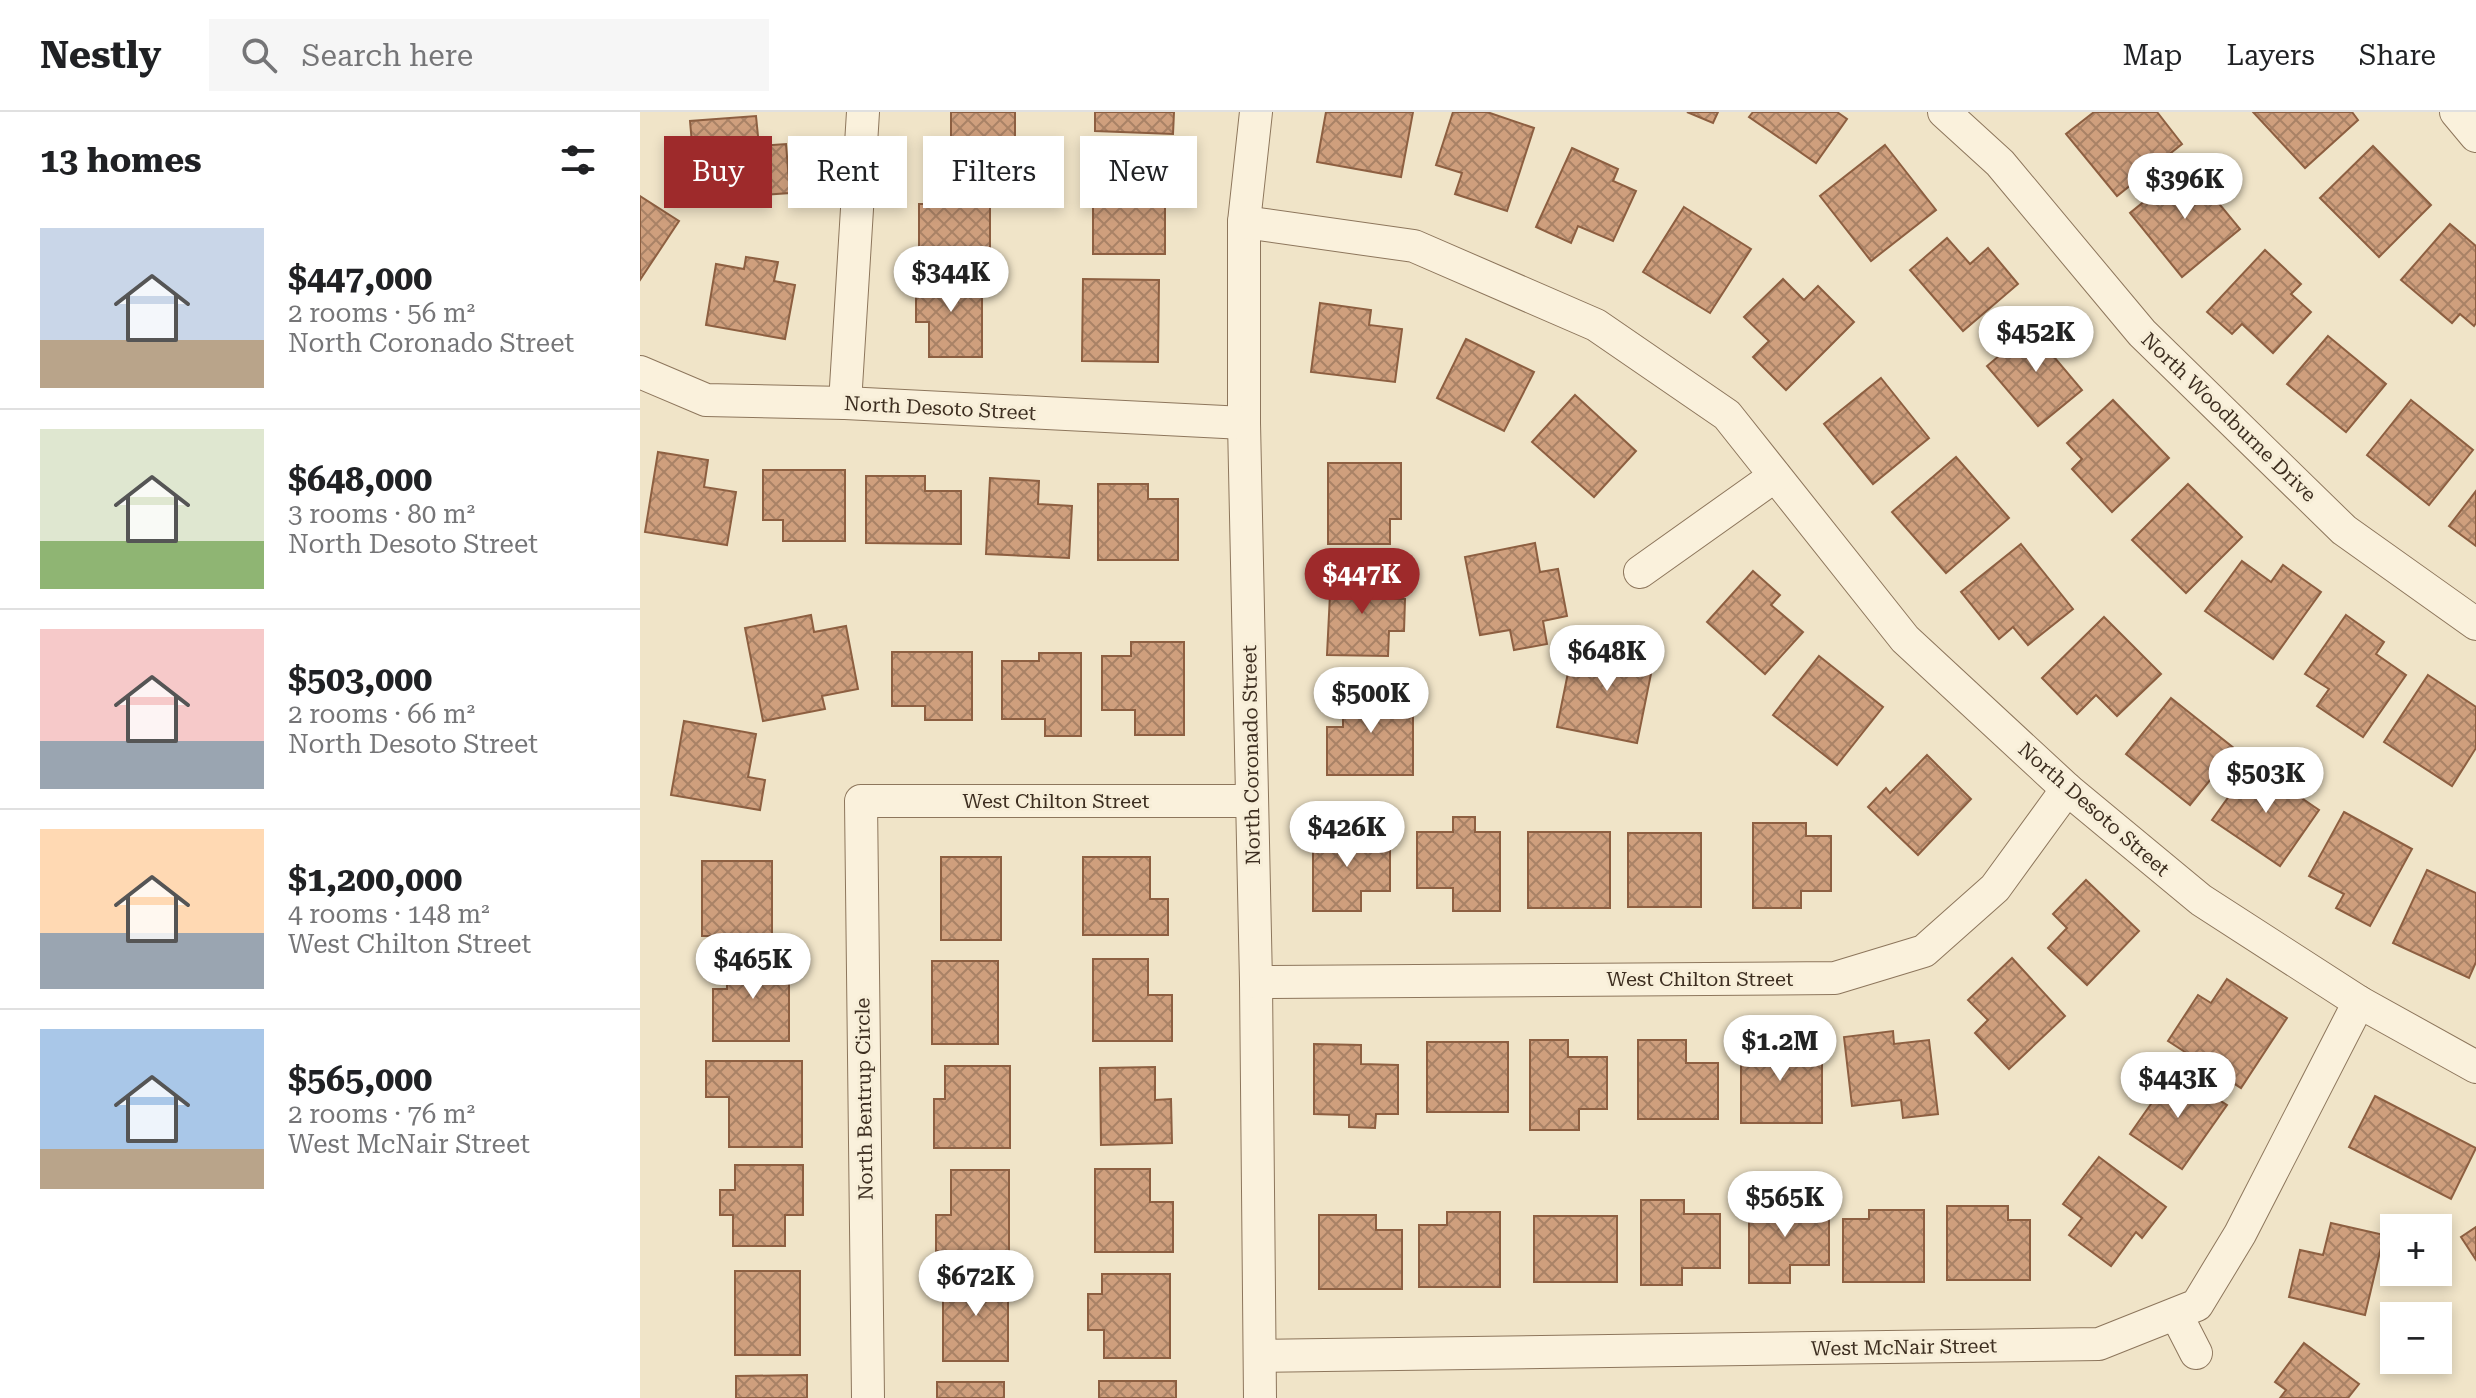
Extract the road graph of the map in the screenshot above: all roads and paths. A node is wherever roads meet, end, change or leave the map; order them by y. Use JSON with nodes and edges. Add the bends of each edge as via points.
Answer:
{"nodes":[{"id":1,"x":863,"y":112,"type":"edge"},
{"id":2,"x":1256,"y":112,"type":"edge"},
{"id":3,"x":1944,"y":112,"type":"edge"},
{"id":4,"x":2456,"y":112,"type":"edge"},
{"id":5,"x":2476,"y":136,"type":"edge"},
{"id":6,"x":1244,"y":222,"type":"junction"},
{"id":7,"x":640,"y":372,"type":"edge"},
{"id":8,"x":845,"y":403,"type":"junction"},
{"id":9,"x":1244,"y":423,"type":"junction"},
{"id":10,"x":1775,"y":476,"type":"junction"},
{"id":11,"x":1640,"y":572,"type":"dead end"},
{"id":12,"x":2476,"y":624,"type":"edge"},
{"id":13,"x":2067,"y":789,"type":"junction"},
{"id":14,"x":861,"y":801,"type":"joint"},
{"id":15,"x":1252,"y":801,"type":"junction"},
{"id":16,"x":1256,"y":982,"type":"junction"},
{"id":17,"x":2359,"y":1002,"type":"junction"},
{"id":18,"x":2476,"y":1067,"type":"edge"},
{"id":19,"x":2176,"y":1314,"type":"junction"},
{"id":20,"x":2196,"y":1353,"type":"dead end"},
{"id":21,"x":1260,"y":1356,"type":"junction"},
{"id":22,"x":868,"y":1398,"type":"edge"},
{"id":23,"x":1260,"y":1398,"type":"edge"}],
"edges":[{"from":1,"to":8,"type":"street"},
{"from":2,"to":6,"type":"street","name":"North Coronado Street"},
{"from":3,"to":12,"type":"street","name":"North Woodburne Drive","via":[[2000,163],[2142,333],[2332,519]]},
{"from":4,"to":5,"type":"street"},
{"from":6,"to":9,"type":"street","name":"North Coronado Street"},
{"from":6,"to":10,"type":"street","name":"North Desoto Street","via":[[1414,246],[1596,325],[1727,415]]},
{"from":7,"to":8,"type":"street","name":"North Desoto Street","via":[[706,400]]},
{"from":8,"to":9,"type":"street","name":"North Desoto Street"},
{"from":9,"to":15,"type":"street","name":"North Coronado Street"},
{"from":10,"to":11,"type":"street"},
{"from":10,"to":13,"type":"street","name":"North Desoto Street","via":[[1905,639]]},
{"from":13,"to":16,"type":"street","name":"West Chilton Street","via":[[1995,888],[1924,951],[1835,978]]},
{"from":13,"to":17,"type":"street","name":"North Desoto Street","via":[[2201,900]]},
{"from":14,"to":15,"type":"street","name":"West Chilton Street"},
{"from":14,"to":22,"type":"street","name":"North Bentrup Circle"},
{"from":15,"to":16,"type":"street","name":"North Coronado Street"},
{"from":16,"to":21,"type":"street","name":"North Coronado Street"},
{"from":17,"to":18,"type":"street","name":"North Desoto Street"},
{"from":17,"to":19,"type":"street","name":"West McNair Street","via":[[2240,1234],[2197,1305]]},
{"from":19,"to":20,"type":"street"},
{"from":19,"to":21,"type":"street","name":"West McNair Street","via":[[2099,1344]]},
{"from":21,"to":23,"type":"street","name":"North Coronado Street"}]}
